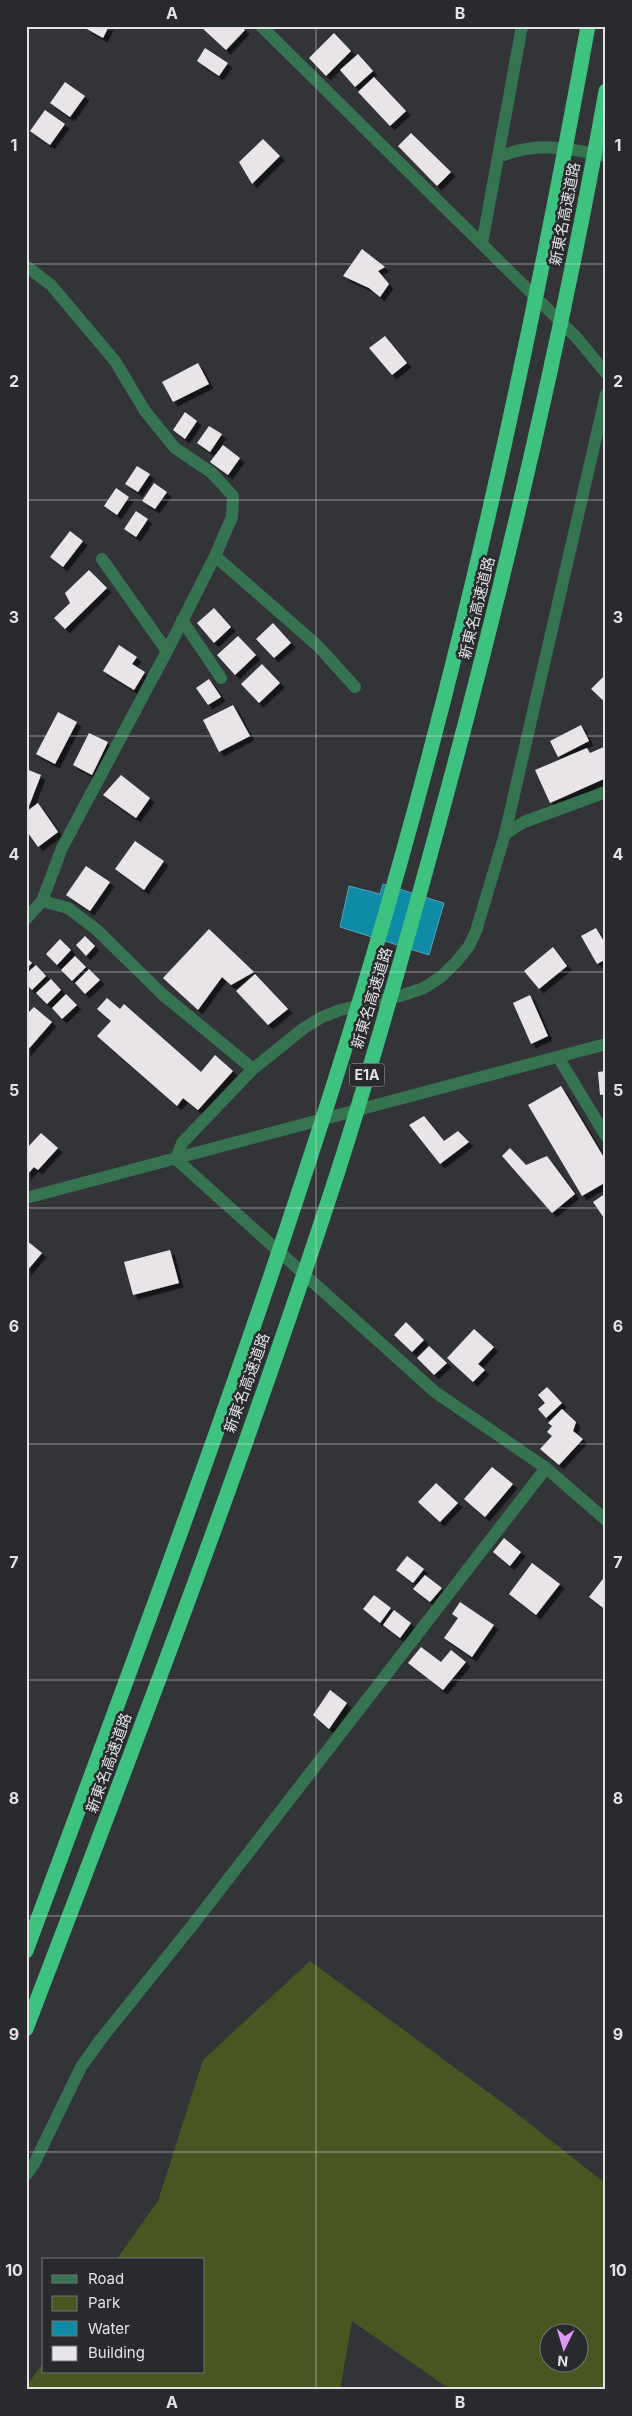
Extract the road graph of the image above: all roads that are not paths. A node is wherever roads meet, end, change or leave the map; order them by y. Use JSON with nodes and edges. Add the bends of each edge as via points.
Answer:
{"nodes":[{"id":1,"x":262,"y":26,"type":"edge"},
{"id":2,"x":522,"y":26,"type":"edge"},
{"id":3,"x":588,"y":26,"type":"edge"},
{"id":4,"x":606,"y":91,"type":"edge"},
{"id":5,"x":606,"y":156,"type":"edge"},
{"id":6,"x":498,"y":157,"type":"junction"},
{"id":7,"x":482,"y":244,"type":"junction"},
{"id":8,"x":26,"y":266,"type":"edge"},
{"id":9,"x":606,"y":373,"type":"edge"},
{"id":10,"x":606,"y":394,"type":"edge"},
{"id":11,"x":215,"y":556,"type":"junction"},
{"id":12,"x":102,"y":559,"type":"dead end"},
{"id":13,"x":182,"y":620,"type":"junction"},
{"id":14,"x":167,"y":651,"type":"junction"},
{"id":15,"x":221,"y":678,"type":"dead end"},
{"id":16,"x":355,"y":687,"type":"dead end"},
{"id":17,"x":606,"y":792,"type":"edge"},
{"id":18,"x":504,"y":834,"type":"junction"},
{"id":19,"x":42,"y":901,"type":"junction"},
{"id":20,"x":26,"y":919,"type":"edge"},
{"id":21,"x":606,"y":1044,"type":"edge"},
{"id":22,"x":558,"y":1057,"type":"junction"},
{"id":23,"x":254,"y":1070,"type":"junction"},
{"id":24,"x":606,"y":1136,"type":"edge"},
{"id":25,"x":176,"y":1159,"type":"junction"},
{"id":26,"x":26,"y":1198,"type":"edge"},
{"id":27,"x":546,"y":1468,"type":"junction"},
{"id":28,"x":606,"y":1520,"type":"edge"},
{"id":29,"x":26,"y":1951,"type":"edge"},
{"id":30,"x":26,"y":2029,"type":"edge"},
{"id":31,"x":26,"y":2175,"type":"edge"}],
"edges":[{"from":1,"to":7,"type":"street"},
{"from":2,"to":6,"type":"street"},
{"from":3,"to":29,"type":"highway","name":"新東名高速道路","number":"E1A","bridge":true,"via":[[558,194],[499,465],[446,690],[373,956],[248,1345]]},
{"from":4,"to":30,"type":"highway","name":"新東名高速道路","number":"E1A","bridge":true,"via":[[528,471],[473,700],[401,964],[339,1167],[280,1343],[124,1774]]},
{"from":5,"to":6,"type":"street","via":[[544,146]]},
{"from":6,"to":7,"type":"street"},
{"from":7,"to":9,"type":"street","via":[[576,337]]},
{"from":8,"to":11,"type":"street","via":[[51,285],[114,361],[145,412],[175,448],[212,473],[233,496],[232,517]]},
{"from":10,"to":18,"type":"street"},
{"from":11,"to":13,"type":"street"},
{"from":11,"to":16,"type":"street","via":[[318,646]]},
{"from":12,"to":14,"type":"street"},
{"from":13,"to":14,"type":"street"},
{"from":13,"to":15,"type":"street"},
{"from":14,"to":19,"type":"street","via":[[62,848]]},
{"from":17,"to":18,"type":"street","via":[[524,822]]},
{"from":18,"to":23,"type":"street","via":[[476,931],[469,946],[442,976],[424,988],[322,1017]]},
{"from":19,"to":20,"type":"street"},
{"from":19,"to":23,"type":"street","via":[[68,908],[97,930],[162,994]]},
{"from":21,"to":22,"type":"street"},
{"from":22,"to":24,"type":"street"},
{"from":22,"to":25,"type":"street"},
{"from":23,"to":25,"type":"street","via":[[182,1142]]},
{"from":25,"to":26,"type":"street"},
{"from":25,"to":27,"type":"street","via":[[435,1392]]},
{"from":27,"to":28,"type":"street"},
{"from":27,"to":31,"type":"street","via":[[191,1927],[101,2038],[81,2067]]}]}
